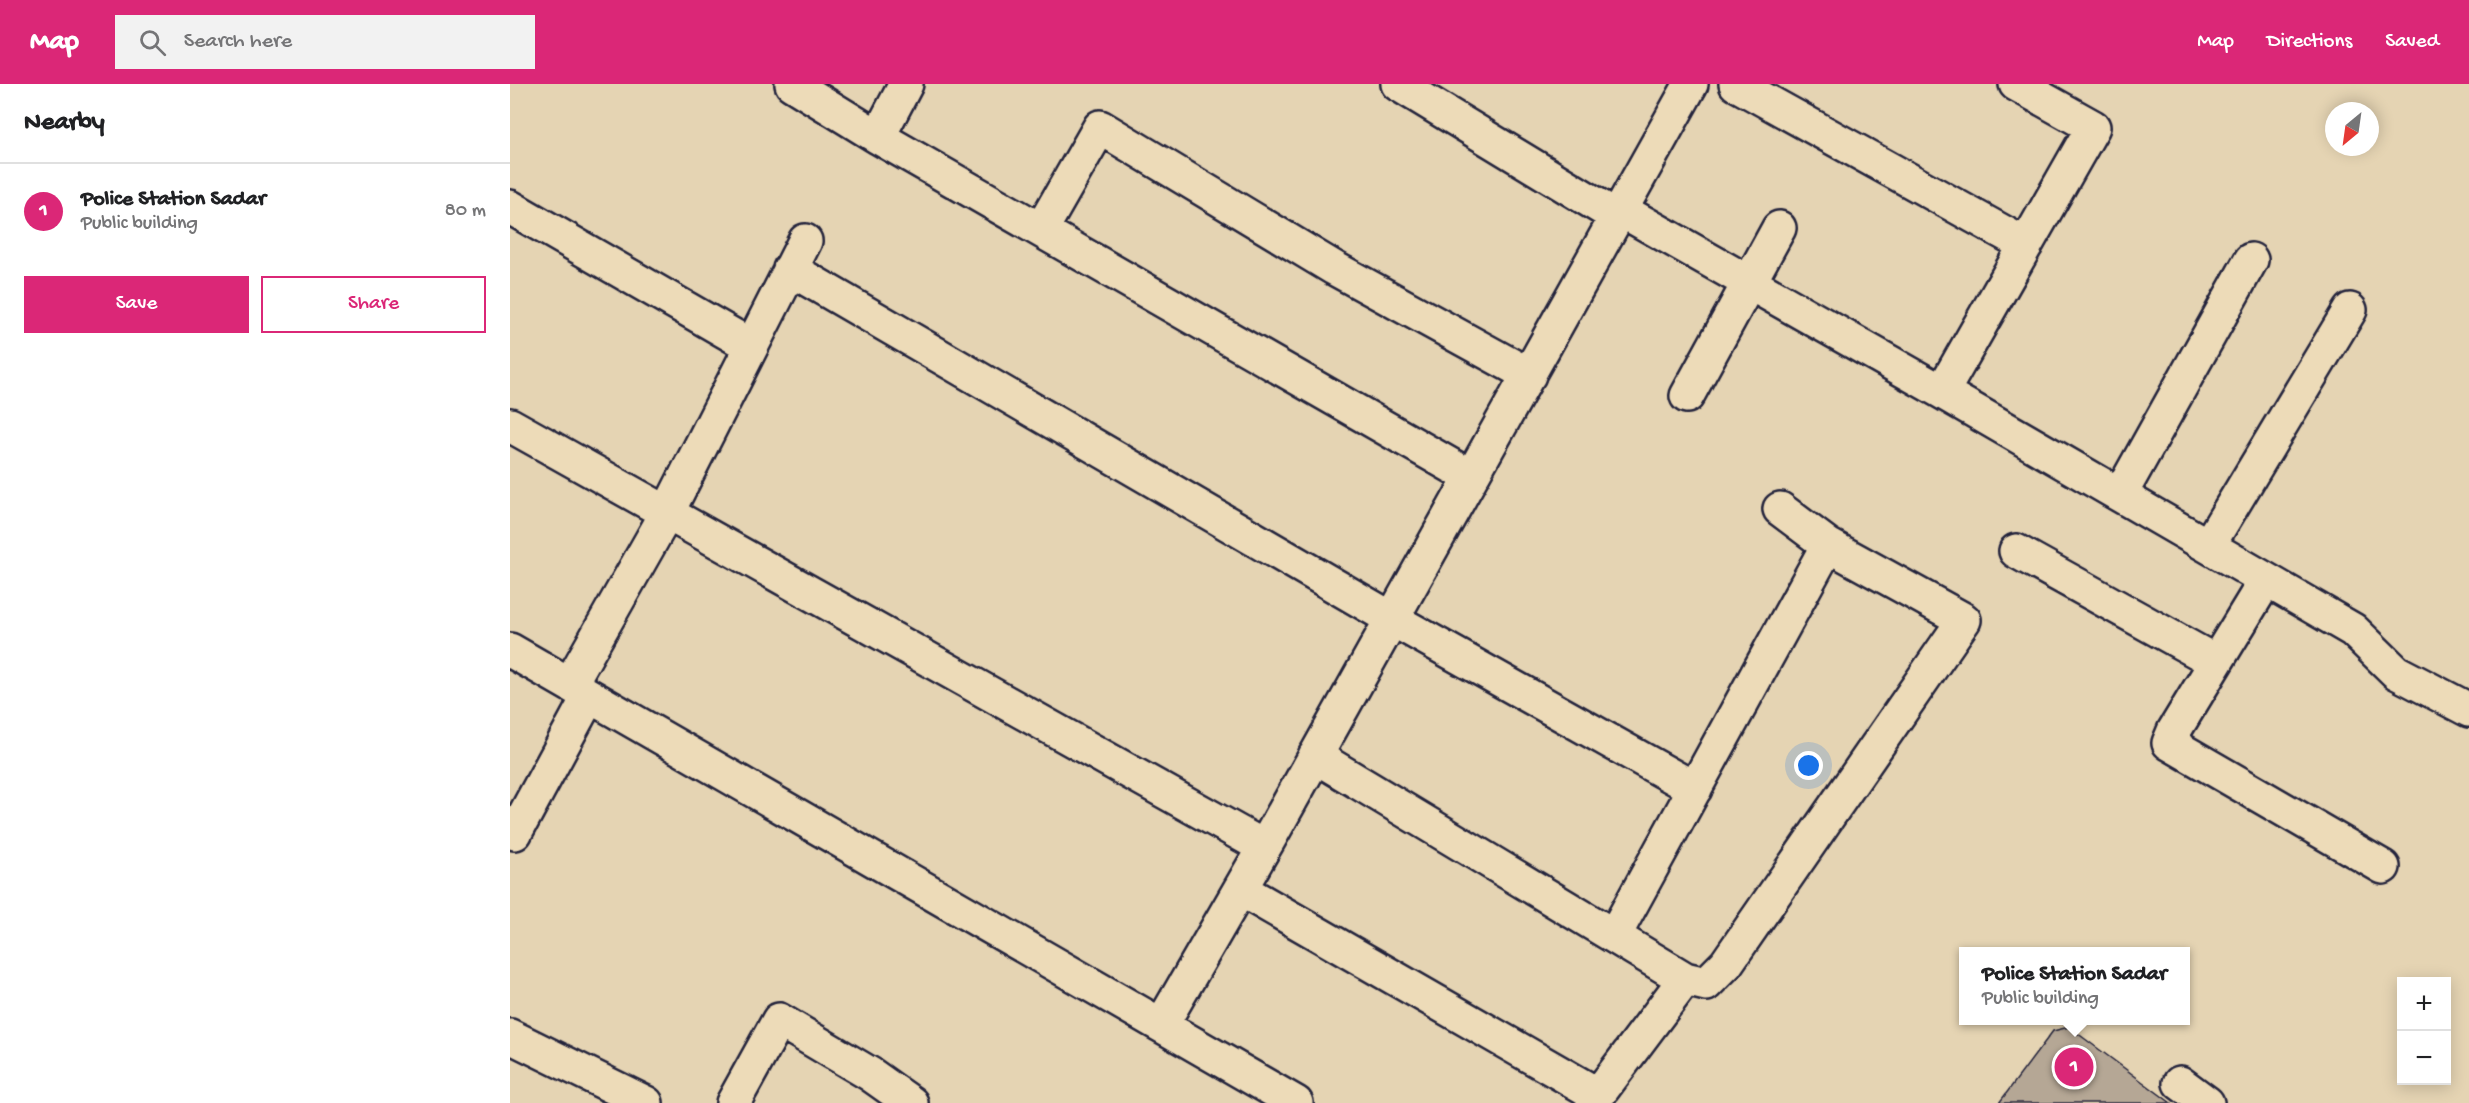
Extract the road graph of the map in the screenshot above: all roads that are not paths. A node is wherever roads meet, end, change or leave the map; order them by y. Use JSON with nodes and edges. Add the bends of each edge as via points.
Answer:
{"nodes":[{"id":1,"x":792,"y":84,"type":"edge"},
{"id":2,"x":906,"y":84,"type":"edge"},
{"id":3,"x":1398,"y":84,"type":"edge"},
{"id":4,"x":1691,"y":84,"type":"edge"},
{"id":5,"x":1736,"y":84,"type":"edge"},
{"id":6,"x":2016,"y":84,"type":"edge"},
{"id":7,"x":878,"y":137,"type":"junction"},
{"id":8,"x":510,"y":207,"type":"edge"},
{"id":9,"x":1619,"y":213,"type":"junction"},
{"id":10,"x":1779,"y":228,"type":"dead end"},
{"id":11,"x":1041,"y":230,"type":"junction"},
{"id":12,"x":2026,"y":246,"type":"junction"},
{"id":13,"x":2251,"y":260,"type":"dead end"},
{"id":14,"x":1749,"y":283,"type":"junction"},
{"id":15,"x":2350,"y":310,"type":"dead end"},
{"id":16,"x":751,"y":346,"type":"junction"},
{"id":17,"x":1529,"y":375,"type":"junction"},
{"id":18,"x":1942,"y":392,"type":"junction"},
{"id":19,"x":1687,"y":396,"type":"dead end"},
{"id":20,"x":510,"y":425,"type":"edge"},
{"id":21,"x":1471,"y":477,"type":"junction"},
{"id":22,"x":2120,"y":495,"type":"junction"},
{"id":23,"x":1780,"y":509,"type":"dead end"},
{"id":24,"x":667,"y":513,"type":"junction"},
{"id":25,"x":1828,"y":545,"type":"junction"},
{"id":26,"x":2208,"y":546,"type":"junction"},
{"id":27,"x":2016,"y":551,"type":"dead end"},
{"id":28,"x":2266,"y":580,"type":"junction"},
{"id":29,"x":1392,"y":619,"type":"junction"},
{"id":30,"x":510,"y":650,"type":"edge"},
{"id":31,"x":2216,"y":662,"type":"junction"},
{"id":32,"x":579,"y":690,"type":"junction"},
{"id":33,"x":2469,"y":710,"type":"edge"},
{"id":34,"x":1316,"y":756,"type":"junction"},
{"id":35,"x":1695,"y":789,"type":"junction"},
{"id":36,"x":515,"y":833,"type":"dead end"},
{"id":37,"x":1264,"y":848,"type":"junction"},
{"id":38,"x":2383,"y":867,"type":"dead end"},
{"id":39,"x":1240,"y":889,"type":"junction"},
{"id":40,"x":1614,"y":936,"type":"junction"},
{"id":41,"x":1685,"y":979,"type":"junction"},
{"id":42,"x":1162,"y":1024,"type":"junction"},
{"id":43,"x":510,"y":1036,"type":"edge"},
{"id":44,"x":2180,"y":1083,"type":"dead end"},
{"id":45,"x":1595,"y":1099,"type":"edge"},
{"id":46,"x":646,"y":1103,"type":"edge"},
{"id":47,"x":733,"y":1103,"type":"edge"},
{"id":48,"x":911,"y":1103,"type":"edge"},
{"id":49,"x":1296,"y":1103,"type":"edge"},
{"id":50,"x":2207,"y":1103,"type":"edge"}],
"edges":[{"from":1,"to":7,"type":"street"},
{"from":2,"to":7,"type":"street"},
{"from":3,"to":9,"type":"street"},
{"from":4,"to":9,"type":"street"},
{"from":5,"to":12,"type":"street"},
{"from":6,"to":12,"type":"street","via":[[2093,127]]},
{"from":7,"to":11,"type":"street"},
{"from":8,"to":16,"type":"street"},
{"from":9,"to":14,"type":"street"},
{"from":9,"to":17,"type":"street"},
{"from":10,"to":14,"type":"street"},
{"from":11,"to":17,"type":"street","via":[[1100,127],[1334,268]]},
{"from":11,"to":21,"type":"street"},
{"from":12,"to":18,"type":"street"},
{"from":13,"to":22,"type":"street"},
{"from":14,"to":18,"type":"street"},
{"from":14,"to":19,"type":"street"},
{"from":15,"to":26,"type":"street"},
{"from":16,"to":24,"type":"street"},
{"from":16,"to":29,"type":"street","via":[[797,255]]},
{"from":17,"to":21,"type":"street"},
{"from":18,"to":22,"type":"street"},
{"from":20,"to":24,"type":"street"},
{"from":21,"to":29,"type":"street"},
{"from":22,"to":26,"type":"street"},
{"from":23,"to":25,"type":"street"},
{"from":24,"to":32,"type":"street"},
{"from":24,"to":37,"type":"street"},
{"from":25,"to":35,"type":"street"},
{"from":25,"to":41,"type":"street","via":[[1964,620],[1726,964],[1706,984]]},
{"from":26,"to":28,"type":"street"},
{"from":27,"to":31,"type":"street"},
{"from":28,"to":31,"type":"street"},
{"from":28,"to":33,"type":"street","via":[[2353,630],[2396,672]]},
{"from":29,"to":34,"type":"street"},
{"from":29,"to":35,"type":"street"},
{"from":30,"to":32,"type":"street"},
{"from":31,"to":38,"type":"street","via":[[2169,743]]},
{"from":32,"to":36,"type":"street"},
{"from":32,"to":42,"type":"street"},
{"from":34,"to":37,"type":"street"},
{"from":34,"to":40,"type":"street"},
{"from":35,"to":40,"type":"street"},
{"from":37,"to":39,"type":"street"},
{"from":39,"to":42,"type":"street"},
{"from":39,"to":45,"type":"street"},
{"from":40,"to":41,"type":"street"},
{"from":41,"to":45,"type":"street"},
{"from":42,"to":49,"type":"street"},
{"from":43,"to":46,"type":"street"},
{"from":44,"to":50,"type":"street"},
{"from":47,"to":48,"type":"street","via":[[779,1020]]}]}
